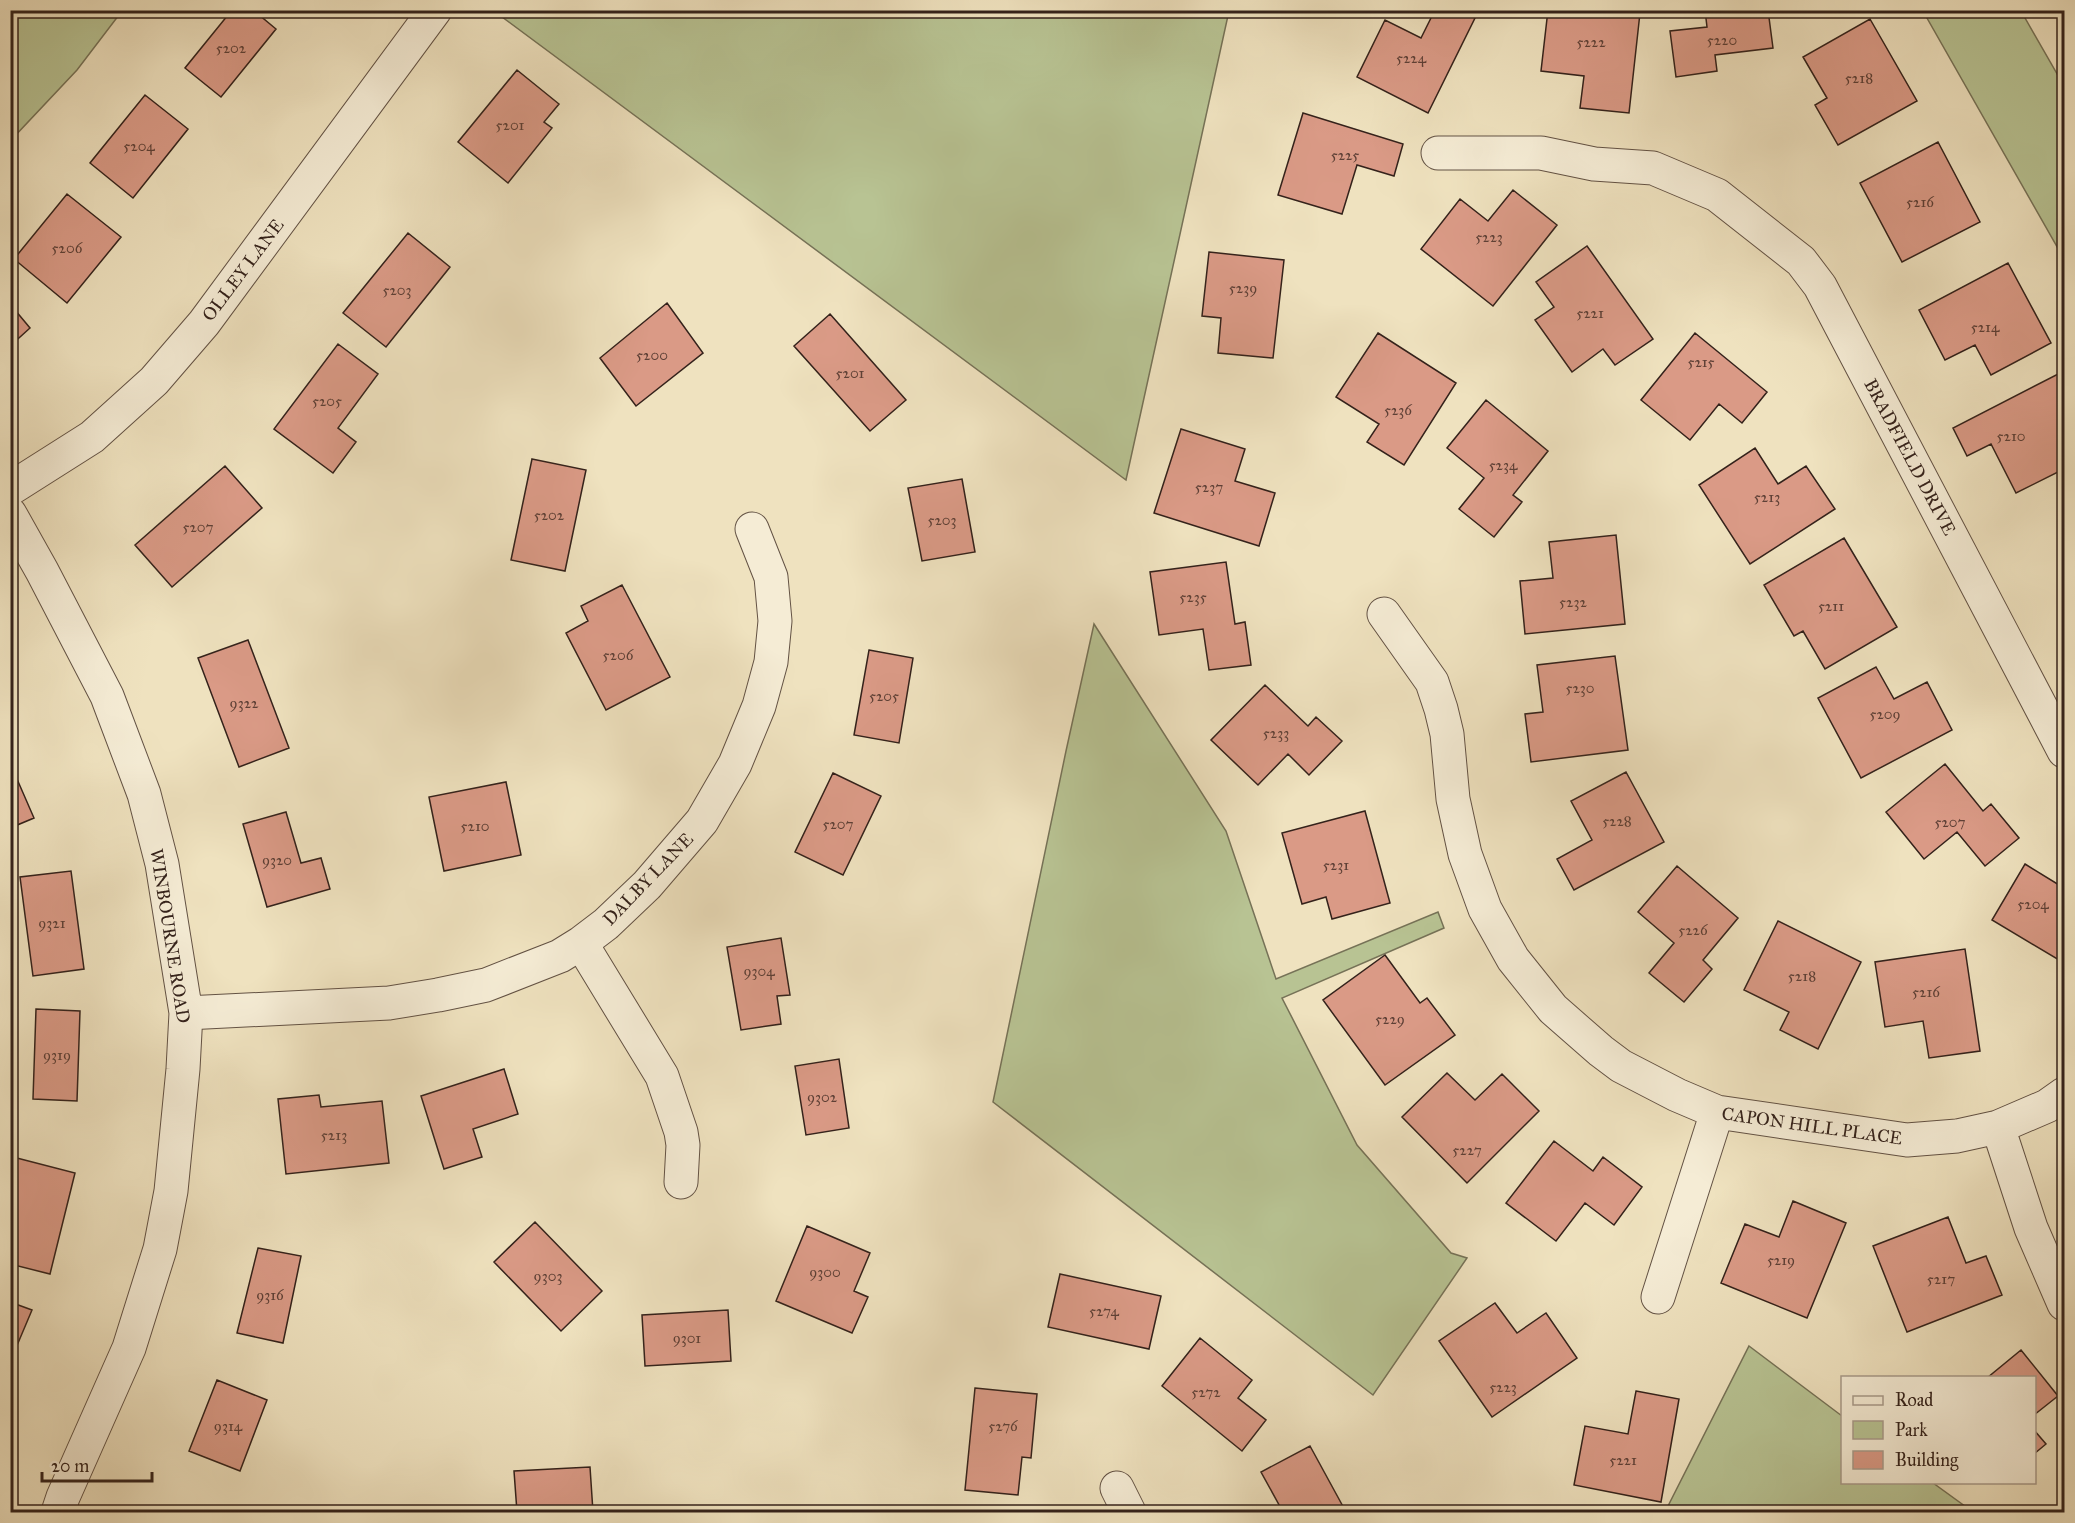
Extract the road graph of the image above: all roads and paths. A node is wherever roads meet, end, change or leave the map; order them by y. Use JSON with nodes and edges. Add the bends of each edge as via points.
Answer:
{"nodes":[{"id":1,"x":435,"y":10,"type":"edge"},
{"id":2,"x":1438,"y":153,"type":"dead end"},
{"id":3,"x":10,"y":489,"type":"edge"},
{"id":4,"x":10,"y":514,"type":"edge"},
{"id":5,"x":752,"y":529,"type":"dead end"},
{"id":6,"x":1384,"y":614,"type":"dead end"},
{"id":7,"x":2064,"y":751,"type":"edge"},
{"id":8,"x":581,"y":943,"type":"junction"},
{"id":9,"x":186,"y":1013,"type":"junction"},
{"id":10,"x":2064,"y":1094,"type":"edge"},
{"id":11,"x":1717,"y":1112,"type":"junction"},
{"id":12,"x":1998,"y":1127,"type":"junction"},
{"id":13,"x":681,"y":1182,"type":"dead end"},
{"id":14,"x":1658,"y":1297,"type":"dead end"},
{"id":15,"x":2064,"y":1304,"type":"edge"},
{"id":16,"x":58,"y":1512,"type":"edge"}],
"edges":[{"from":1,"to":3,"type":"street","name":"OLLEY LANE","via":[[204,323],[154,381],[92,437]]},
{"from":2,"to":7,"type":"street","name":"BRADFIELD DRIVE","via":[[1541,153],[1594,164],[1653,168],[1718,195],[1802,261],[1820,286]]},
{"from":4,"to":9,"type":"street","name":"WINBOURNE ROAD","via":[[107,696],[144,794],[162,864]]},
{"from":5,"to":8,"type":"street","name":"DALBY LANE","via":[[771,577],[775,621],[771,662],[759,706],[735,764],[702,821],[647,885]]},
{"from":6,"to":11,"type":"street","name":"CAPON HILL PLACE","via":[[1432,682],[1447,734],[1453,799],[1465,854],[1485,909],[1513,959],[1553,1009],[1601,1051],[1622,1066]]},
{"from":8,"to":9,"type":"street","name":"DALBY LANE","via":[[560,956],[486,984],[438,995],[389,1003]]},
{"from":8,"to":13,"type":"street","via":[[662,1076],[681,1132]]},
{"from":9,"to":16,"type":"street","name":"WINBOURNE ROAD","via":[[171,1191],[160,1249],[129,1348]]},
{"from":10,"to":12,"type":"street","name":"CAPON HILL PLACE","via":[[2047,1106]]},
{"from":11,"to":12,"type":"street","name":"CAPON HILL PLACE","via":[[1907,1140],[1957,1136]]},
{"from":11,"to":14,"type":"street"},
{"from":12,"to":15,"type":"street","via":[[2031,1228]]}]}
